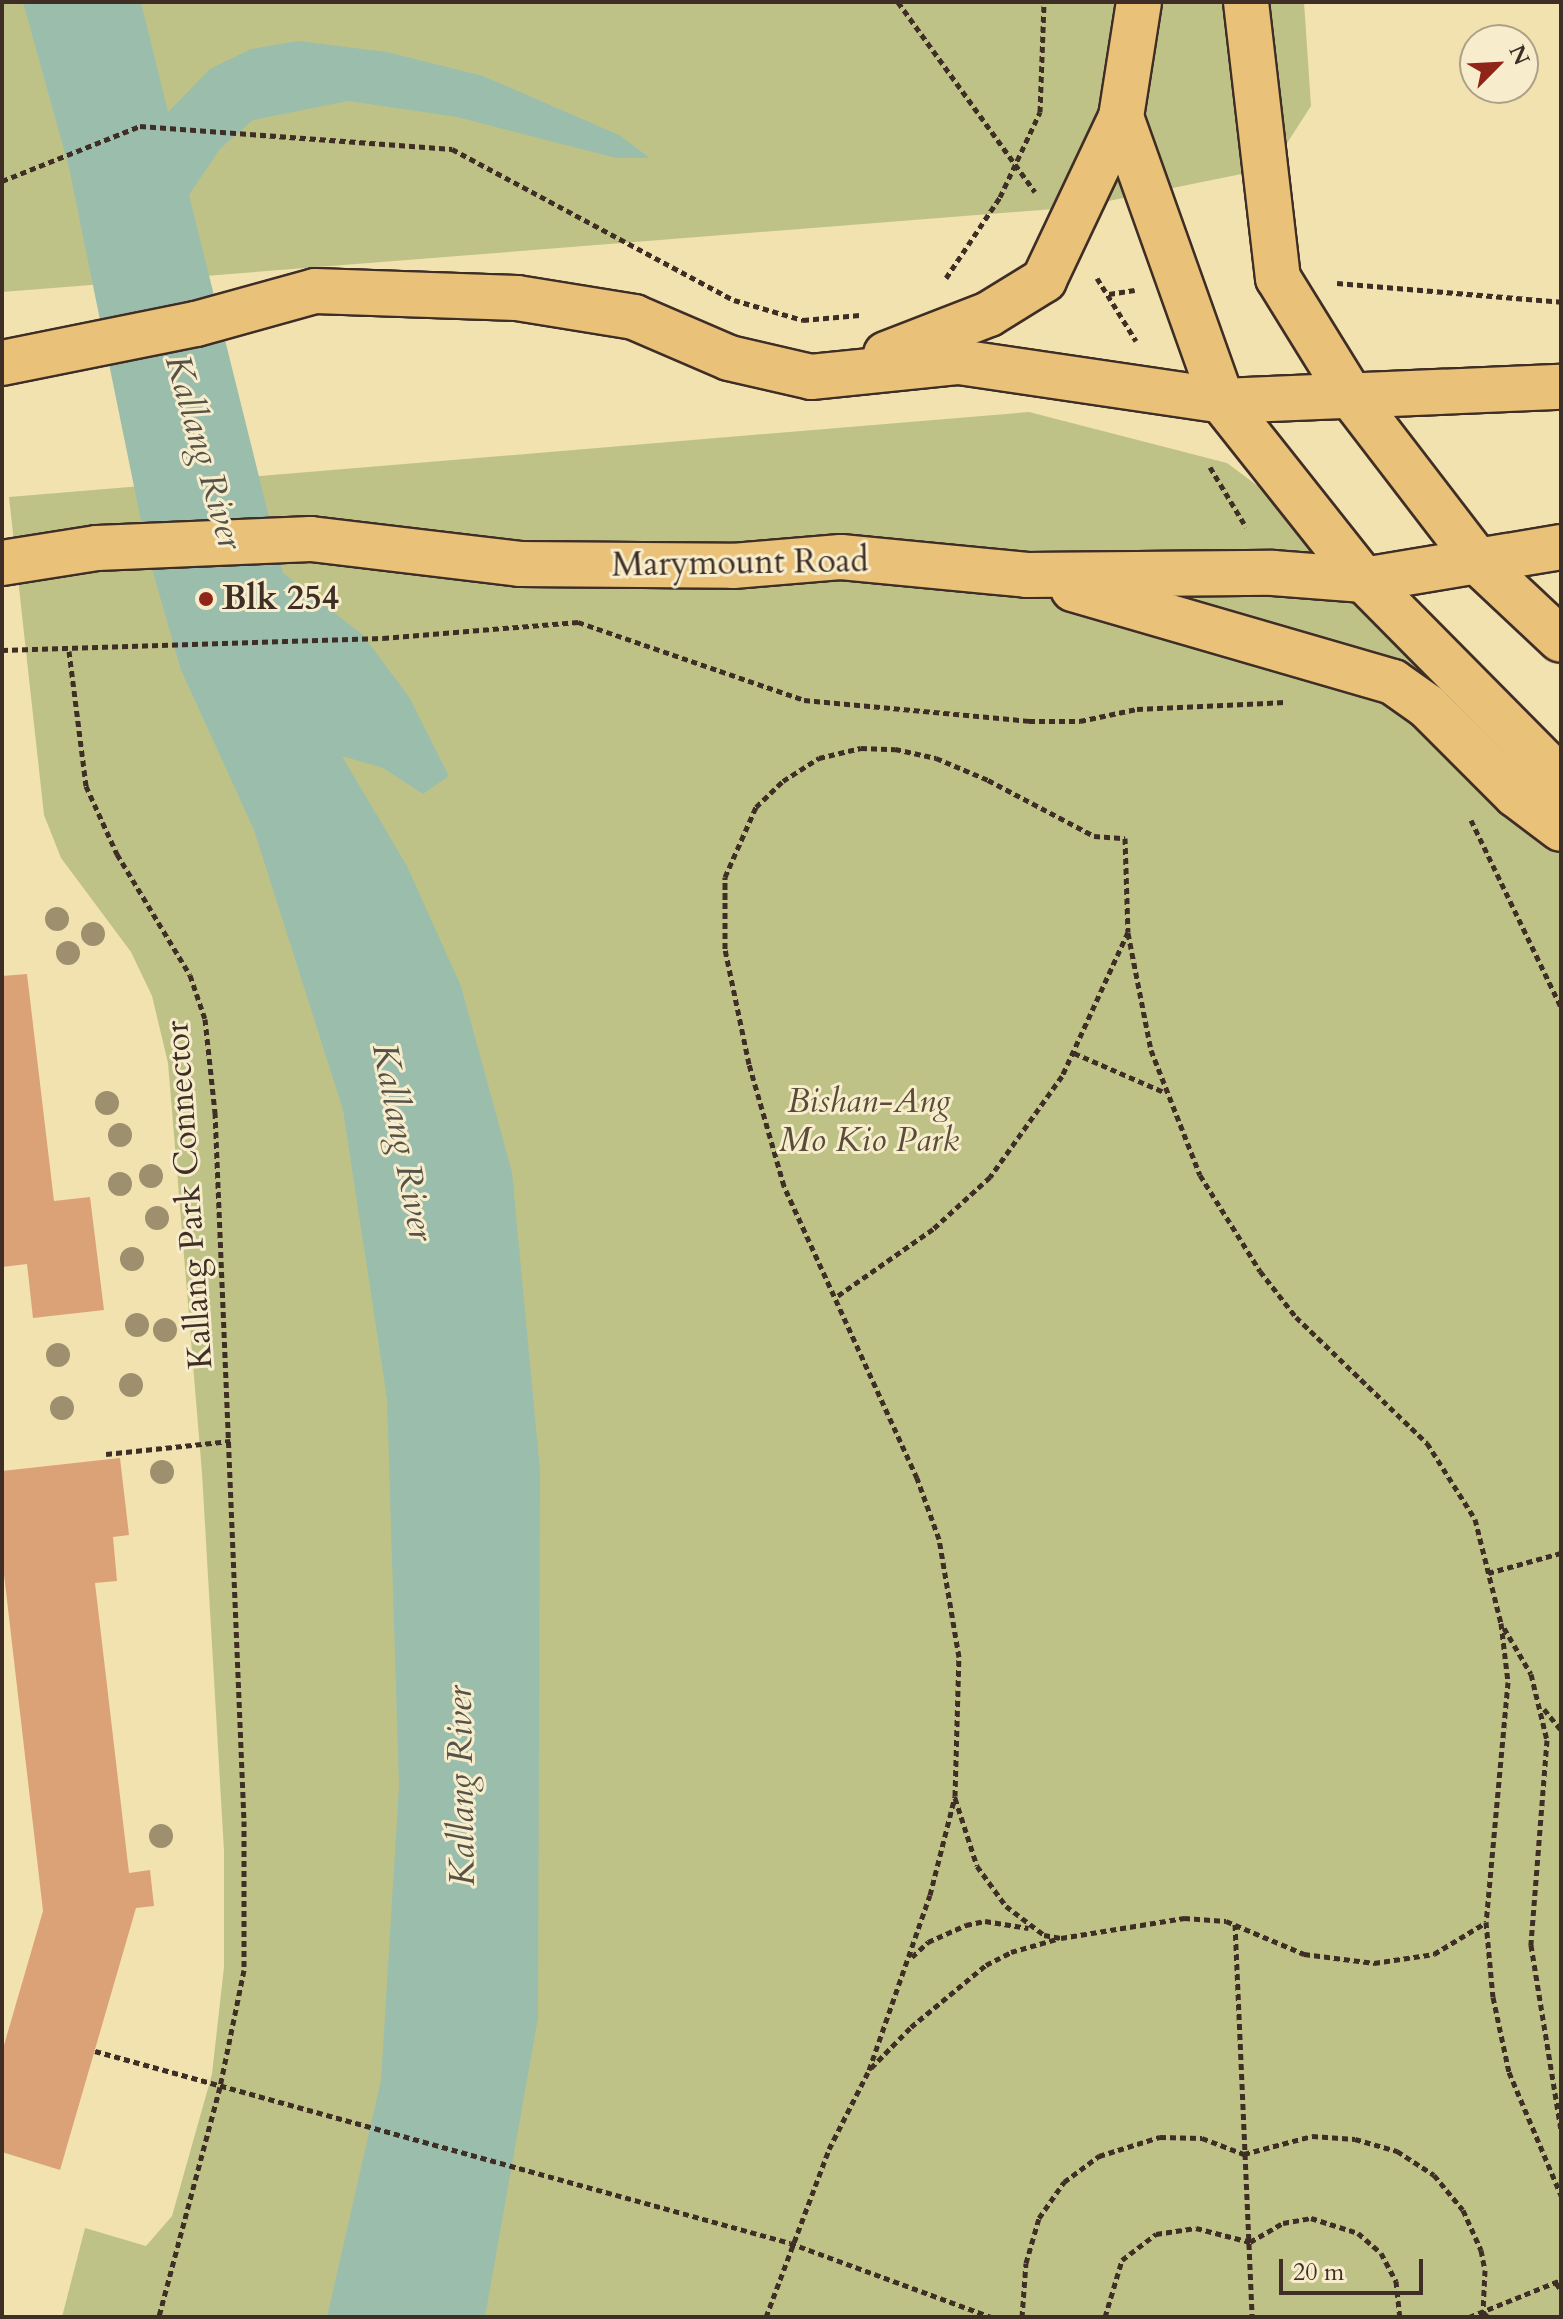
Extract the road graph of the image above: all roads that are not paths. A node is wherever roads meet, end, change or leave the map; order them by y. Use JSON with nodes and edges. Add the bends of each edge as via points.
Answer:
{"nodes":[{"id":1,"x":1139,"y":2,"type":"edge"},
{"id":2,"x":1246,"y":2,"type":"edge"},
{"id":3,"x":1121,"y":117,"type":"junction"},
{"id":4,"x":6,"y":362,"type":"edge"},
{"id":5,"x":811,"y":377,"type":"junction"},
{"id":6,"x":1561,"y":387,"type":"edge"},
{"id":7,"x":1351,"y":396,"type":"junction"},
{"id":8,"x":1222,"y":401,"type":"junction"},
{"id":9,"x":1561,"y":547,"type":"edge"},
{"id":10,"x":2,"y":563,"type":"edge"},
{"id":11,"x":1479,"y":563,"type":"junction"},
{"id":12,"x":1027,"y":575,"type":"junction"},
{"id":13,"x":1364,"y":580,"type":"junction"},
{"id":14,"x":1561,"y":640,"type":"edge"},
{"id":15,"x":1561,"y":779,"type":"edge"},
{"id":16,"x":1561,"y":829,"type":"edge"}],
"edges":[{"from":1,"to":3,"type":"main road"},
{"from":2,"to":7,"type":"main road","via":[[1278,278]]},
{"from":3,"to":5,"type":"main road","via":[[1044,280],[989,314]]},
{"from":3,"to":8,"type":"main road"},
{"from":4,"to":5,"type":"main road","via":[[196,324],[315,291],[517,298],[634,317],[729,358]]},
{"from":5,"to":8,"type":"main road","via":[[959,362]]},
{"from":6,"to":7,"type":"main road"},
{"from":7,"to":8,"type":"main road"},
{"from":7,"to":11,"type":"main road"},
{"from":8,"to":13,"type":"main road"},
{"from":9,"to":11,"type":"main road","name":"Marymount Road"},
{"from":10,"to":12,"type":"main road","name":"Marymount Road","via":[[97,548],[311,539],[520,564],[733,566],[841,557]]},
{"from":11,"to":13,"type":"main road","name":"Marymount Road"},
{"from":11,"to":14,"type":"main road"},
{"from":12,"to":13,"type":"main road","name":"Marymount Road","via":[[1273,573]]},
{"from":12,"to":16,"type":"main road","via":[[1393,682],[1427,706],[1516,795]]},
{"from":13,"to":15,"type":"main road"}]}
